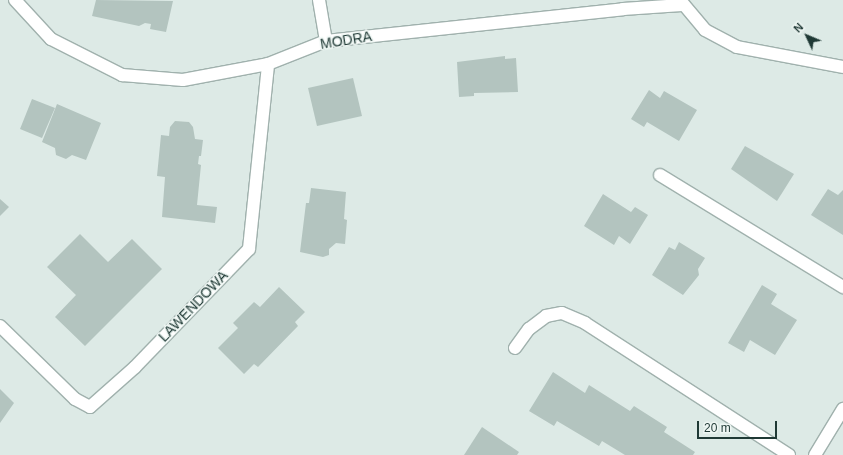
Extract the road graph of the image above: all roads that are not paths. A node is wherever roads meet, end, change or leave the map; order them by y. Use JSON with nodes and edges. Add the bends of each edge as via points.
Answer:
{"nodes":[{"id":1,"x":16,"y":0,"type":"edge"},
{"id":2,"x":319,"y":0,"type":"edge"},
{"id":3,"x":681,"y":3,"type":"edge"},
{"id":4,"x":326,"y":41,"type":"junction"},
{"id":5,"x":268,"y":64,"type":"junction"},
{"id":6,"x":843,"y":67,"type":"edge"},
{"id":7,"x":660,"y":175,"type":"dead end"},
{"id":8,"x":843,"y":287,"type":"edge"},
{"id":9,"x":0,"y":326,"type":"edge"},
{"id":10,"x":515,"y":348,"type":"dead end"},
{"id":11,"x":843,"y":409,"type":"edge"},
{"id":12,"x":789,"y":455,"type":"edge"},
{"id":13,"x":815,"y":455,"type":"edge"}],
"edges":[{"from":1,"to":5,"type":"street","name":"MODRA","via":[[51,39],[122,75],[183,80]]},
{"from":2,"to":4,"type":"street"},
{"from":3,"to":4,"type":"street","name":"MODRA"},
{"from":3,"to":6,"type":"street","via":[[705,30],[737,47]]},
{"from":4,"to":5,"type":"street","name":"MODRA"},
{"from":5,"to":9,"type":"street","name":"LAWENDOWA","via":[[249,249],[135,367],[90,407],[75,399]]},
{"from":7,"to":8,"type":"street"},
{"from":10,"to":12,"type":"street","via":[[529,329],[546,316],[562,313],[585,323]]},
{"from":11,"to":13,"type":"street"}]}
